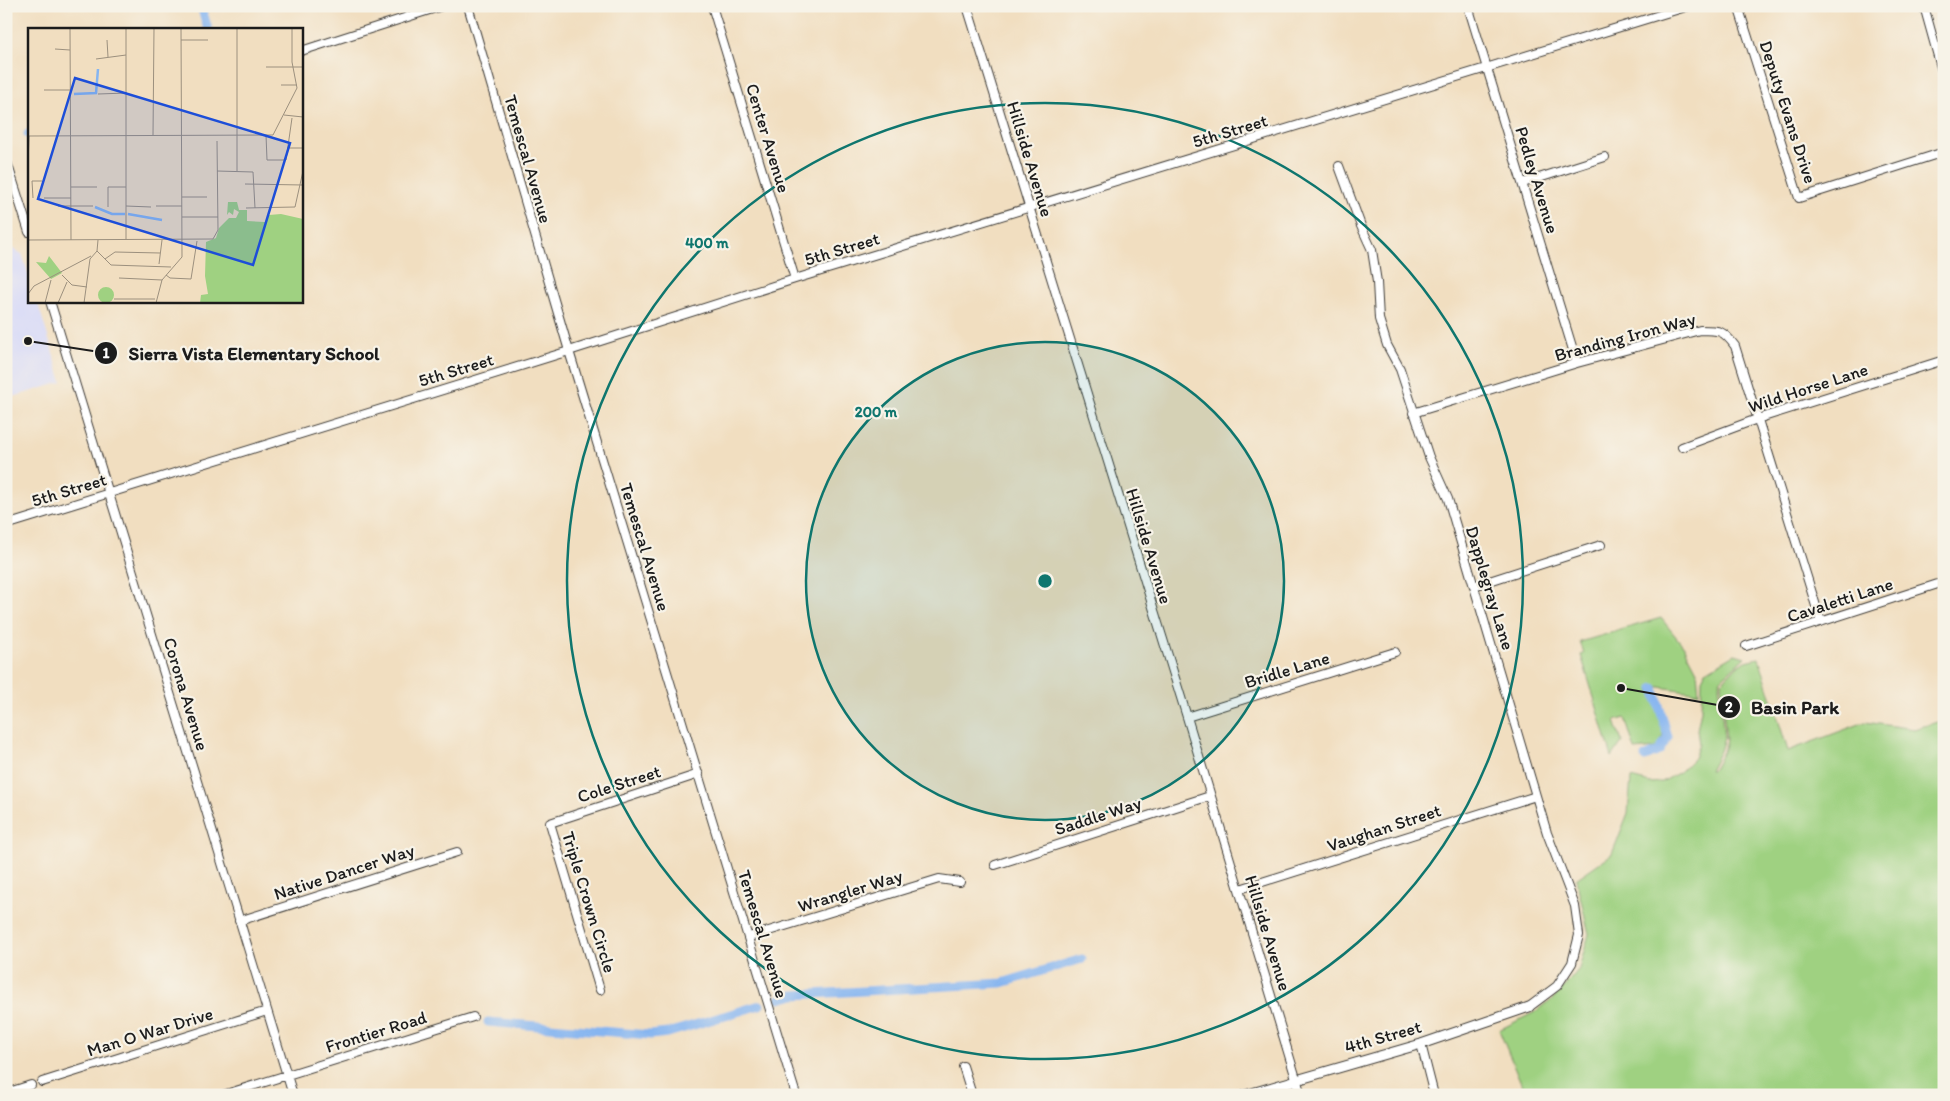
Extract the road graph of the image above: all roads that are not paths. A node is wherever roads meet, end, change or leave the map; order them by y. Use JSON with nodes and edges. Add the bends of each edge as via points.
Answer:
{"nodes":[{"id":1,"x":442,"y":6,"type":"edge"},
{"id":2,"x":468,"y":6,"type":"edge"},
{"id":3,"x":712,"y":6,"type":"edge"},
{"id":4,"x":967,"y":6,"type":"edge"},
{"id":5,"x":1468,"y":6,"type":"edge"},
{"id":6,"x":1688,"y":6,"type":"edge"},
{"id":7,"x":1738,"y":6,"type":"edge"},
{"id":8,"x":1924,"y":6,"type":"edge"},
{"id":9,"x":1944,"y":42,"type":"edge"},
{"id":10,"x":1934,"y":45,"type":"junction"},
{"id":11,"x":302,"y":51,"type":"edge"},
{"id":12,"x":1487,"y":69,"type":"junction"},
{"id":13,"x":1944,"y":78,"type":"edge"},
{"id":14,"x":1944,"y":152,"type":"edge"},
{"id":15,"x":1605,"y":157,"type":"dead end"},
{"id":16,"x":6,"y":159,"type":"edge"},
{"id":17,"x":1339,"y":166,"type":"dead end"},
{"id":18,"x":1523,"y":183,"type":"junction"},
{"id":19,"x":1029,"y":207,"type":"junction"},
{"id":20,"x":28,"y":229,"type":"edge"},
{"id":21,"x":795,"y":279,"type":"junction"},
{"id":22,"x":50,"y":302,"type":"edge"},
{"id":23,"x":569,"y":351,"type":"junction"},
{"id":24,"x":1944,"y":360,"type":"edge"},
{"id":25,"x":1577,"y":363,"type":"junction"},
{"id":26,"x":1413,"y":413,"type":"junction"},
{"id":27,"x":1757,"y":419,"type":"junction"},
{"id":28,"x":1682,"y":447,"type":"dead end"},
{"id":29,"x":110,"y":493,"type":"junction"},
{"id":30,"x":6,"y":525,"type":"edge"},
{"id":31,"x":1601,"y":545,"type":"dead end"},
{"id":32,"x":1944,"y":582,"type":"edge"},
{"id":33,"x":1474,"y":586,"type":"junction"},
{"id":34,"x":1821,"y":622,"type":"junction"},
{"id":35,"x":1746,"y":646,"type":"dead end"},
{"id":36,"x":1396,"y":652,"type":"dead end"},
{"id":37,"x":1187,"y":717,"type":"junction"},
{"id":38,"x":699,"y":774,"type":"junction"},
{"id":39,"x":1210,"y":796,"type":"junction"},
{"id":40,"x":1536,"y":796,"type":"junction"},
{"id":41,"x":550,"y":823,"type":"joint"},
{"id":42,"x":457,"y":852,"type":"dead end"},
{"id":43,"x":995,"y":864,"type":"dead end"},
{"id":44,"x":960,"y":882,"type":"dead end"},
{"id":45,"x":1240,"y":889,"type":"junction"},
{"id":46,"x":240,"y":921,"type":"junction"},
{"id":47,"x":749,"y":937,"type":"junction"},
{"id":48,"x":600,"y":990,"type":"dead end"},
{"id":49,"x":1529,"y":1007,"type":"joint"},
{"id":50,"x":267,"y":1011,"type":"junction"},
{"id":51,"x":473,"y":1017,"type":"dead end"},
{"id":52,"x":1421,"y":1044,"type":"junction"},
{"id":53,"x":963,"y":1066,"type":"dead end"},
{"id":54,"x":287,"y":1075,"type":"junction"},
{"id":55,"x":1296,"y":1079,"type":"junction"},
{"id":56,"x":42,"y":1082,"type":"dead end"},
{"id":57,"x":31,"y":1085,"type":"dead end"},
{"id":58,"x":6,"y":1093,"type":"edge"},
{"id":59,"x":223,"y":1095,"type":"edge"},
{"id":60,"x":293,"y":1095,"type":"edge"},
{"id":61,"x":796,"y":1095,"type":"edge"},
{"id":62,"x":972,"y":1095,"type":"edge"},
{"id":63,"x":1244,"y":1095,"type":"edge"},
{"id":64,"x":1302,"y":1095,"type":"edge"},
{"id":65,"x":1434,"y":1095,"type":"edge"}],
"edges":[{"from":1,"to":11,"type":"street"},
{"from":2,"to":23,"type":"street","name":"Temescal Avenue"},
{"from":3,"to":21,"type":"street","name":"Center Avenue"},
{"from":4,"to":19,"type":"street","name":"Hillside Avenue"},
{"from":5,"to":12,"type":"street","name":"Pedley Avenue"},
{"from":6,"to":12,"type":"street","name":"5th Street"},
{"from":7,"to":14,"type":"street","name":"Deputy Evans Drive","via":[[1799,198]]},
{"from":8,"to":10,"type":"street"},
{"from":9,"to":10,"type":"street"},
{"from":10,"to":13,"type":"street"},
{"from":12,"to":18,"type":"street","name":"Pedley Avenue"},
{"from":12,"to":19,"type":"street","name":"5th Street"},
{"from":15,"to":18,"type":"street"},
{"from":16,"to":20,"type":"street"},
{"from":17,"to":26,"type":"street","name":"Dapplegray Lane","via":[[1372,250],[1379,319],[1387,345],[1400,369]]},
{"from":18,"to":25,"type":"street","name":"Pedley Avenue"},
{"from":19,"to":21,"type":"street","name":"5th Street"},
{"from":19,"to":37,"type":"street","name":"Hillside Avenue"},
{"from":21,"to":23,"type":"street","name":"5th Street"},
{"from":22,"to":29,"type":"street","name":"Corona Avenue"},
{"from":23,"to":29,"type":"street","name":"5th Street"},
{"from":23,"to":38,"type":"street","name":"Temescal Avenue"},
{"from":24,"to":27,"type":"street","name":"Wild Horse Lane"},
{"from":25,"to":26,"type":"street","name":"Branding Iron Way"},
{"from":25,"to":27,"type":"street","name":"Branding Iron Way","via":[[1700,330],[1718,330],[1727,335],[1735,346]]},
{"from":26,"to":33,"type":"street","name":"Dapplegray Lane","via":[[1448,499]]},
{"from":27,"to":28,"type":"street","name":"Wild Horse Lane"},
{"from":27,"to":34,"type":"street","name":"Branding Iron Way"},
{"from":29,"to":30,"type":"street","name":"5th Street"},
{"from":29,"to":46,"type":"street","name":"Corona Avenue"},
{"from":31,"to":33,"type":"street"},
{"from":32,"to":34,"type":"street","name":"Cavaletti Lane"},
{"from":33,"to":40,"type":"street","name":"Dapplegray Lane"},
{"from":34,"to":35,"type":"street","name":"Cavaletti Lane"},
{"from":36,"to":37,"type":"street","name":"Bridle Lane"},
{"from":37,"to":39,"type":"street","name":"Hillside Avenue"},
{"from":38,"to":41,"type":"street","name":"Cole Street"},
{"from":38,"to":47,"type":"street","name":"Temescal Avenue"},
{"from":39,"to":43,"type":"street","name":"Saddle Way"},
{"from":39,"to":45,"type":"street","name":"Hillside Avenue"},
{"from":40,"to":45,"type":"street","name":"Vaughan Street"},
{"from":40,"to":49,"type":"street","name":"Dapplegray Lane","via":[[1575,906],[1579,935],[1572,963],[1557,986]]},
{"from":41,"to":48,"type":"street","name":"Triple Crown Circle"},
{"from":42,"to":46,"type":"street","name":"Native Dancer Way"},
{"from":44,"to":47,"type":"street","name":"Wrangler Way","via":[[939,879]]},
{"from":45,"to":55,"type":"street","name":"Hillside Avenue"},
{"from":46,"to":50,"type":"street","name":"Corona Avenue"},
{"from":47,"to":61,"type":"street","name":"Temescal Avenue"},
{"from":49,"to":52,"type":"street","name":"4th Street"},
{"from":50,"to":54,"type":"street","name":"Corona Avenue"},
{"from":50,"to":56,"type":"street","name":"Man O War Drive"},
{"from":51,"to":54,"type":"street","name":"Frontier Road"},
{"from":52,"to":55,"type":"street","name":"4th Street"},
{"from":52,"to":65,"type":"street"},
{"from":53,"to":62,"type":"street"},
{"from":54,"to":59,"type":"street","name":"Frontier Road"},
{"from":54,"to":60,"type":"street","name":"Corona Avenue"},
{"from":55,"to":63,"type":"street","name":"4th Street"},
{"from":55,"to":64,"type":"street","name":"Hillside Avenue"},
{"from":57,"to":58,"type":"street"}]}
